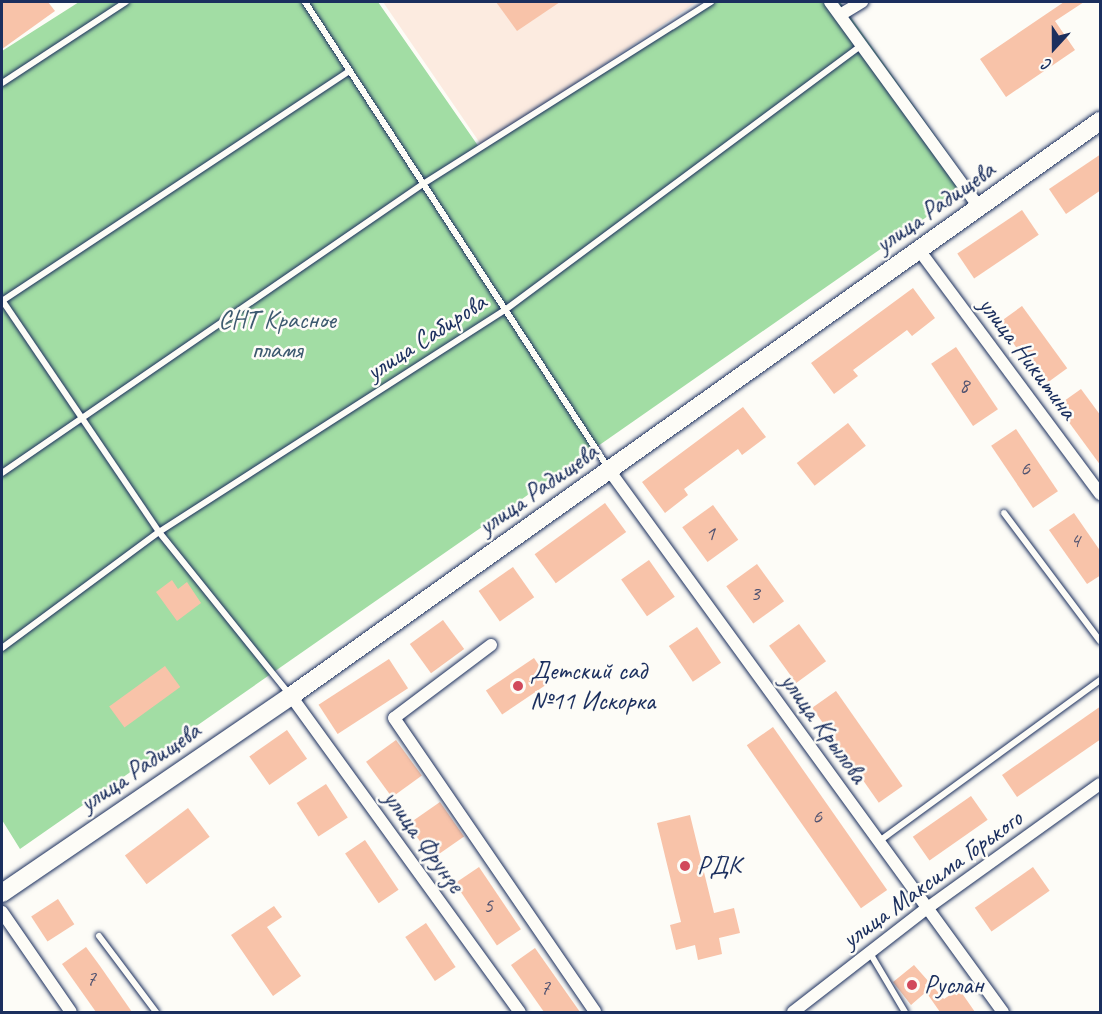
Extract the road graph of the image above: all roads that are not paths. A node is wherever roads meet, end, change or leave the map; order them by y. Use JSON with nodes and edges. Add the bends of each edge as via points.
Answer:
{"nodes":[{"id":1,"x":126,"y":2,"type":"edge"},
{"id":2,"x":305,"y":2,"type":"edge"},
{"id":3,"x":711,"y":2,"type":"edge"},
{"id":4,"x":830,"y":2,"type":"edge"},
{"id":5,"x":862,"y":2,"type":"edge"},
{"id":6,"x":840,"y":15,"type":"junction"},
{"id":7,"x":862,"y":45,"type":"junction"},
{"id":8,"x":350,"y":71,"type":"junction"},
{"id":9,"x":2,"y":83,"type":"edge"},
{"id":10,"x":1101,"y":121,"type":"edge"},
{"id":11,"x":423,"y":184,"type":"junction"},
{"id":12,"x":979,"y":207,"type":"junction"},
{"id":13,"x":919,"y":250,"type":"junction"},
{"id":14,"x":2,"y":300,"type":"edge"},
{"id":15,"x":505,"y":310,"type":"junction"},
{"id":16,"x":82,"y":418,"type":"junction"},
{"id":17,"x":609,"y":470,"type":"junction"},
{"id":18,"x":2,"y":473,"type":"edge"},
{"id":19,"x":1101,"y":494,"type":"edge"},
{"id":20,"x":1004,"y":513,"type":"dead end"},
{"id":21,"x":159,"y":532,"type":"junction"},
{"id":22,"x":1101,"y":641,"type":"edge"},
{"id":23,"x":491,"y":645,"type":"dead end"},
{"id":24,"x":2,"y":648,"type":"edge"},
{"id":25,"x":1101,"y":680,"type":"edge"},
{"id":26,"x":291,"y":696,"type":"junction"},
{"id":27,"x":1101,"y":784,"type":"edge"},
{"id":28,"x":878,"y":842,"type":"junction"},
{"id":29,"x":2,"y":892,"type":"edge"},
{"id":30,"x":926,"y":909,"type":"junction"},
{"id":31,"x":2,"y":912,"type":"edge"},
{"id":32,"x":99,"y":936,"type":"dead end"},
{"id":33,"x":870,"y":953,"type":"junction"},
{"id":34,"x":71,"y":1012,"type":"edge"},
{"id":35,"x":156,"y":1012,"type":"edge"},
{"id":36,"x":520,"y":1012,"type":"edge"},
{"id":37,"x":595,"y":1012,"type":"edge"},
{"id":38,"x":793,"y":1012,"type":"edge"},
{"id":39,"x":905,"y":1012,"type":"edge"},
{"id":40,"x":1003,"y":1012,"type":"edge"}],
"edges":[{"from":1,"to":9,"type":"lane"},
{"from":2,"to":8,"type":"lane"},
{"from":3,"to":11,"type":"lane"},
{"from":4,"to":6,"type":"street"},
{"from":5,"to":6,"type":"street"},
{"from":6,"to":7,"type":"street"},
{"from":7,"to":12,"type":"street"},
{"from":7,"to":15,"type":"lane","name":"улица Сабирова"},
{"from":8,"to":11,"type":"lane"},
{"from":8,"to":14,"type":"lane"},
{"from":10,"to":12,"type":"street","name":"улица Радищева"},
{"from":11,"to":15,"type":"lane"},
{"from":11,"to":16,"type":"lane"},
{"from":12,"to":13,"type":"street","name":"улица Радищева"},
{"from":13,"to":17,"type":"street","name":"улица Радищева"},
{"from":13,"to":19,"type":"street","name":"улица Никитина"},
{"from":14,"to":16,"type":"lane"},
{"from":15,"to":17,"type":"lane"},
{"from":15,"to":21,"type":"lane","name":"улица Сабирова"},
{"from":16,"to":18,"type":"lane"},
{"from":16,"to":21,"type":"lane"},
{"from":17,"to":26,"type":"street","name":"улица Радищева"},
{"from":17,"to":28,"type":"street","name":"улица Крылова"},
{"from":20,"to":22,"type":"lane"},
{"from":21,"to":24,"type":"lane","name":"улица Сабирова"},
{"from":21,"to":26,"type":"lane"},
{"from":23,"to":37,"type":"street","via":[[394,718]]},
{"from":25,"to":28,"type":"lane"},
{"from":26,"to":29,"type":"street","name":"улица Радищева"},
{"from":26,"to":36,"type":"street","name":"улица Фрунзе"},
{"from":27,"to":30,"type":"street","name":"улица Максима Горького"},
{"from":28,"to":30,"type":"street","name":"улица Крылова"},
{"from":30,"to":33,"type":"street","name":"улица Максима Горького"},
{"from":30,"to":40,"type":"street","name":"улица Крылова"},
{"from":31,"to":34,"type":"street"},
{"from":32,"to":35,"type":"lane"},
{"from":33,"to":38,"type":"street","name":"улица Максима Горького"},
{"from":33,"to":39,"type":"lane"}]}
